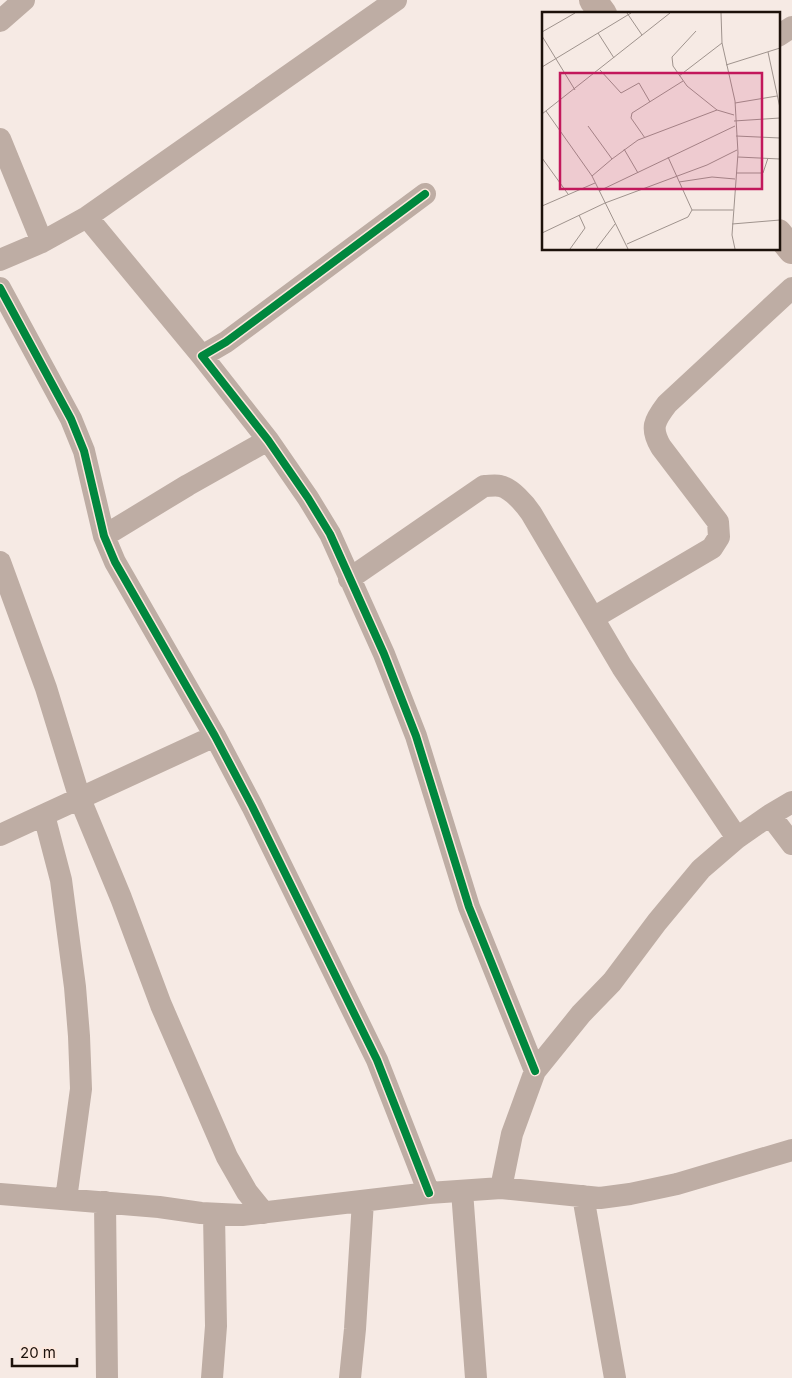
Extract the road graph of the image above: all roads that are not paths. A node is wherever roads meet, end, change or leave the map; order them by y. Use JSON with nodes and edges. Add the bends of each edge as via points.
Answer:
{"nodes":[{"id":1,"x":24,"y":0,"type":"edge"},
{"id":2,"x":396,"y":0,"type":"edge"},
{"id":3,"x":593,"y":0,"type":"edge"},
{"id":4,"x":602,"y":12,"type":"edge"},
{"id":5,"x":0,"y":21,"type":"edge"},
{"id":6,"x":792,"y":27,"type":"edge"},
{"id":7,"x":780,"y":35,"type":"edge"},
{"id":8,"x":0,"y":139,"type":"edge"},
{"id":9,"x":425,"y":194,"type":"dead end"},
{"id":10,"x":87,"y":217,"type":"junction"},
{"id":11,"x":780,"y":235,"type":"edge"},
{"id":12,"x":42,"y":242,"type":"junction"},
{"id":13,"x":792,"y":250,"type":"edge"},
{"id":14,"x":0,"y":260,"type":"edge"},
{"id":15,"x":0,"y":288,"type":"edge"},
{"id":16,"x":792,"y":288,"type":"edge"},
{"id":17,"x":202,"y":356,"type":"junction"},
{"id":18,"x":268,"y":440,"type":"junction"},
{"id":19,"x":104,"y":536,"type":"junction"},
{"id":20,"x":0,"y":562,"type":"edge"},
{"id":21,"x":349,"y":579,"type":"junction"},
{"id":22,"x":593,"y":618,"type":"junction"},
{"id":23,"x":215,"y":736,"type":"junction"},
{"id":24,"x":80,"y":798,"type":"junction"},
{"id":25,"x":792,"y":802,"type":"edge"},
{"id":26,"x":44,"y":815,"type":"junction"},
{"id":27,"x":770,"y":815,"type":"junction"},
{"id":28,"x":0,"y":835,"type":"edge"},
{"id":29,"x":737,"y":838,"type":"junction"},
{"id":30,"x":792,"y":844,"type":"edge"},
{"id":31,"x":535,"y":1071,"type":"junction"},
{"id":32,"x":792,"y":1150,"type":"edge"},
{"id":33,"x":501,"y":1188,"type":"junction"},
{"id":34,"x":462,"y":1191,"type":"junction"},
{"id":35,"x":429,"y":1193,"type":"junction"},
{"id":36,"x":0,"y":1194,"type":"edge"},
{"id":37,"x":583,"y":1196,"type":"junction"},
{"id":38,"x":66,"y":1199,"type":"junction"},
{"id":39,"x":363,"y":1201,"type":"junction"},
{"id":40,"x":105,"y":1202,"type":"junction"},
{"id":41,"x":264,"y":1213,"type":"junction"},
{"id":42,"x":214,"y":1214,"type":"junction"},
{"id":43,"x":107,"y":1378,"type":"edge"},
{"id":44,"x":212,"y":1378,"type":"edge"},
{"id":45,"x":350,"y":1378,"type":"edge"},
{"id":46,"x":476,"y":1378,"type":"edge"},
{"id":47,"x":615,"y":1378,"type":"edge"}],
"edges":[{"from":1,"to":5,"type":"street"},
{"from":2,"to":10,"type":"street"},
{"from":3,"to":4,"type":"street"},
{"from":6,"to":7,"type":"street"},
{"from":8,"to":12,"type":"street"},
{"from":9,"to":17,"type":"street","via":[[226,342]]},
{"from":10,"to":12,"type":"street"},
{"from":10,"to":17,"type":"street"},
{"from":11,"to":13,"type":"street"},
{"from":12,"to":14,"type":"street"},
{"from":15,"to":19,"type":"street","via":[[71,419],[84,451]]},
{"from":16,"to":22,"type":"street","via":[[667,404],[654,426],[661,447],[718,522],[719,537],[712,548]]},
{"from":17,"to":18,"type":"street"},
{"from":18,"to":19,"type":"street"},
{"from":18,"to":21,"type":"street","via":[[330,534]]},
{"from":19,"to":23,"type":"street","via":[[130,590]]},
{"from":20,"to":24,"type":"street","via":[[46,688]]},
{"from":21,"to":22,"type":"street","via":[[484,486],[501,486],[525,504]]},
{"from":21,"to":31,"type":"street","via":[[384,654],[416,736],[469,907]]},
{"from":22,"to":29,"type":"street","via":[[622,667]]},
{"from":23,"to":24,"type":"street"},
{"from":23,"to":35,"type":"street","via":[[377,1060]]},
{"from":24,"to":26,"type":"street"},
{"from":24,"to":41,"type":"street","via":[[194,1082],[246,1192]]},
{"from":25,"to":27,"type":"street"},
{"from":26,"to":28,"type":"street"},
{"from":26,"to":38,"type":"street","via":[[61,880],[79,1036],[81,1089]]},
{"from":27,"to":29,"type":"street"},
{"from":27,"to":30,"type":"street"},
{"from":29,"to":31,"type":"street","via":[[701,869],[612,982],[581,1014]]},
{"from":31,"to":33,"type":"street","via":[[512,1134]]},
{"from":32,"to":37,"type":"street","via":[[677,1184],[600,1198]]},
{"from":33,"to":34,"type":"street"},
{"from":33,"to":37,"type":"street"},
{"from":34,"to":35,"type":"street"},
{"from":34,"to":46,"type":"street"},
{"from":35,"to":39,"type":"street"},
{"from":36,"to":38,"type":"street"},
{"from":37,"to":47,"type":"street"},
{"from":38,"to":40,"type":"street"},
{"from":39,"to":41,"type":"street"},
{"from":39,"to":45,"type":"street"},
{"from":40,"to":42,"type":"street"},
{"from":40,"to":43,"type":"street"},
{"from":41,"to":42,"type":"street","via":[[242,1216]]},
{"from":42,"to":44,"type":"street","via":[[216,1326]]}]}
